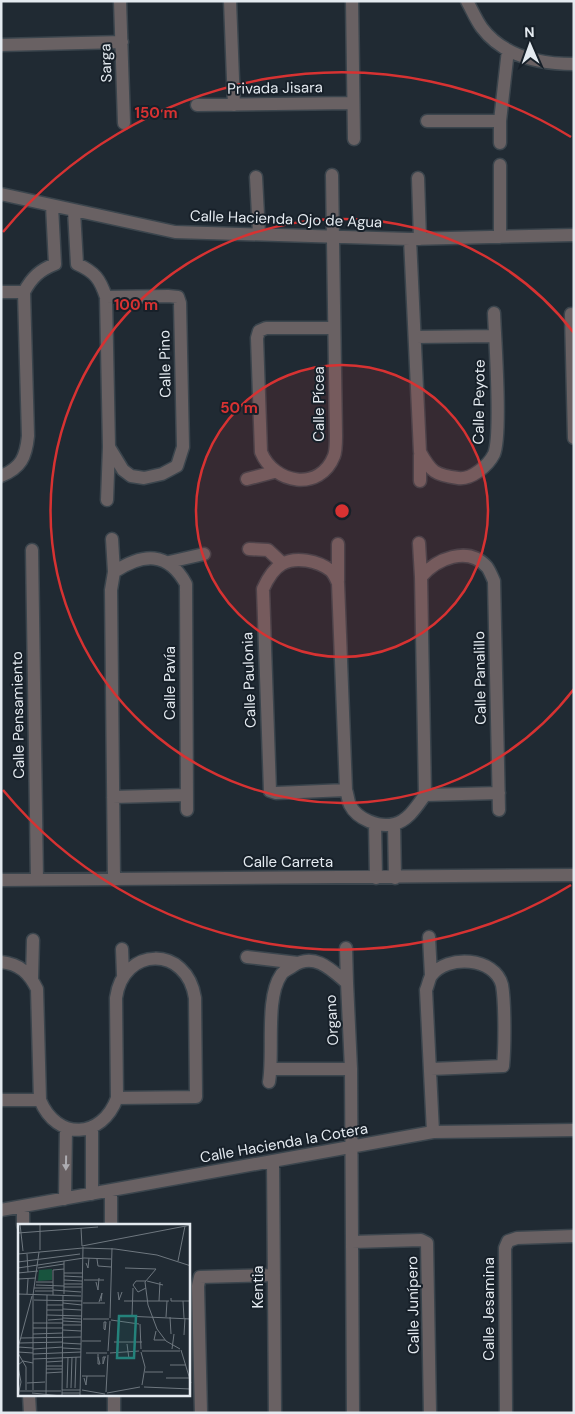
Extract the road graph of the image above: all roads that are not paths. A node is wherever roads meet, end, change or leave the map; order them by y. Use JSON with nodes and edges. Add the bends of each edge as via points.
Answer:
{"nodes":[{"id":1,"x":120,"y":1,"type":"edge"},
{"id":2,"x":230,"y":1,"type":"edge"},
{"id":3,"x":352,"y":1,"type":"edge"},
{"id":4,"x":467,"y":1,"type":"edge"},
{"id":5,"x":122,"y":42,"type":"junction"},
{"id":6,"x":1,"y":45,"type":"edge"},
{"id":7,"x":508,"y":50,"type":"junction"},
{"id":8,"x":574,"y":64,"type":"edge"},
{"id":9,"x":353,"y":103,"type":"junction"},
{"id":10,"x":198,"y":105,"type":"dead end"},
{"id":11,"x":234,"y":105,"type":"junction"},
{"id":12,"x":427,"y":121,"type":"dead end"},
{"id":13,"x":500,"y":122,"type":"junction"},
{"id":14,"x":124,"y":123,"type":"dead end"},
{"id":15,"x":354,"y":138,"type":"dead end"},
{"id":16,"x":500,"y":144,"type":"dead end"},
{"id":17,"x":500,"y":164,"type":"dead end"},
{"id":18,"x":332,"y":175,"type":"dead end"},
{"id":19,"x":256,"y":177,"type":"dead end"},
{"id":20,"x":418,"y":178,"type":"dead end"},
{"id":21,"x":1,"y":194,"type":"edge"},
{"id":22,"x":52,"y":206,"type":"junction"},
{"id":23,"x":74,"y":210,"type":"junction"},
{"id":24,"x":259,"y":234,"type":"junction"},
{"id":25,"x":574,"y":235,"type":"edge"},
{"id":26,"x":334,"y":236,"type":"junction"},
{"id":27,"x":500,"y":237,"type":"junction"},
{"id":28,"x":415,"y":239,"type":"junction"},
{"id":29,"x":1,"y":292,"type":"edge"},
{"id":30,"x":24,"y":292,"type":"junction"},
{"id":31,"x":106,"y":297,"type":"junction"},
{"id":32,"x":494,"y":313,"type":"dead end"},
{"id":33,"x":571,"y":314,"type":"dead end"},
{"id":34,"x":334,"y":328,"type":"junction"},
{"id":35,"x":415,"y":336,"type":"junction"},
{"id":36,"x":495,"y":336,"type":"junction"},
{"id":37,"x":572,"y":338,"type":"edge"},
{"id":38,"x":574,"y":438,"type":"edge"},
{"id":39,"x":109,"y":447,"type":"junction"},
{"id":40,"x":420,"y":452,"type":"junction"},
{"id":41,"x":274,"y":472,"type":"junction"},
{"id":42,"x":1,"y":476,"type":"edge"},
{"id":43,"x":247,"y":479,"type":"dead end"},
{"id":44,"x":420,"y":481,"type":"dead end"},
{"id":45,"x":107,"y":500,"type":"dead end"},
{"id":46,"x":112,"y":539,"type":"dead end"},
{"id":47,"x":419,"y":543,"type":"dead end"},
{"id":48,"x":338,"y":544,"type":"dead end"},
{"id":49,"x":249,"y":549,"type":"dead end"},
{"id":50,"x":32,"y":550,"type":"dead end"},
{"id":51,"x":204,"y":554,"type":"dead end"},
{"id":52,"x":169,"y":562,"type":"junction"},
{"id":53,"x":282,"y":563,"type":"junction"},
{"id":54,"x":114,"y":572,"type":"junction"},
{"id":55,"x":421,"y":577,"type":"junction"},
{"id":56,"x":338,"y":583,"type":"junction"},
{"id":57,"x":346,"y":790,"type":"junction"},
{"id":58,"x":498,"y":793,"type":"junction"},
{"id":59,"x":187,"y":795,"type":"junction"},
{"id":60,"x":425,"y":795,"type":"junction"},
{"id":61,"x":113,"y":798,"type":"junction"},
{"id":62,"x":187,"y":810,"type":"dead end"},
{"id":63,"x":499,"y":810,"type":"dead end"},
{"id":64,"x":385,"y":824,"type":"junction"},
{"id":65,"x":574,"y":875,"type":"edge"},
{"id":66,"x":114,"y":878,"type":"junction"},
{"id":67,"x":376,"y":878,"type":"junction"},
{"id":68,"x":395,"y":878,"type":"junction"},
{"id":69,"x":1,"y":880,"type":"edge"},
{"id":70,"x":37,"y":880,"type":"junction"},
{"id":71,"x":430,"y":937,"type":"dead end"},
{"id":72,"x":33,"y":940,"type":"dead end"},
{"id":73,"x":346,"y":948,"type":"dead end"},
{"id":74,"x":122,"y":949,"type":"dead end"},
{"id":75,"x":247,"y":957,"type":"dead end"},
{"id":76,"x":1,"y":962,"type":"edge"},
{"id":77,"x":298,"y":963,"type":"junction"},
{"id":78,"x":123,"y":975,"type":"junction"},
{"id":79,"x":431,"y":976,"type":"junction"},
{"id":80,"x":32,"y":978,"type":"junction"},
{"id":81,"x":346,"y":983,"type":"junction"},
{"id":82,"x":271,"y":1069,"type":"junction"},
{"id":83,"x":351,"y":1069,"type":"junction"},
{"id":84,"x":431,"y":1069,"type":"junction"},
{"id":85,"x":269,"y":1082,"type":"dead end"},
{"id":86,"x":116,"y":1098,"type":"junction"},
{"id":87,"x":1,"y":1100,"type":"edge"},
{"id":88,"x":40,"y":1100,"type":"junction"},
{"id":89,"x":92,"y":1127,"type":"junction"},
{"id":90,"x":66,"y":1128,"type":"junction"},
{"id":91,"x":574,"y":1130,"type":"edge"},
{"id":92,"x":433,"y":1132,"type":"junction"},
{"id":93,"x":350,"y":1147,"type":"junction"},
{"id":94,"x":273,"y":1161,"type":"junction"},
{"id":95,"x":111,"y":1191,"type":"junction"},
{"id":96,"x":92,"y":1194,"type":"junction"},
{"id":97,"x":65,"y":1199,"type":"junction"},
{"id":98,"x":23,"y":1207,"type":"junction"},
{"id":99,"x":1,"y":1210,"type":"edge"},
{"id":100,"x":23,"y":1224,"type":"edge"},
{"id":101,"x":111,"y":1224,"type":"edge"},
{"id":102,"x":574,"y":1236,"type":"edge"},
{"id":103,"x":352,"y":1242,"type":"junction"},
{"id":104,"x":274,"y":1275,"type":"junction"},
{"id":105,"x":29,"y":1396,"type":"edge"},
{"id":106,"x":114,"y":1396,"type":"edge"},
{"id":107,"x":30,"y":1413,"type":"edge"},
{"id":108,"x":114,"y":1413,"type":"edge"},
{"id":109,"x":201,"y":1413,"type":"edge"},
{"id":110,"x":275,"y":1413,"type":"edge"},
{"id":111,"x":353,"y":1413,"type":"edge"},
{"id":112,"x":430,"y":1413,"type":"edge"},
{"id":113,"x":506,"y":1413,"type":"edge"}],
"edges":[{"from":1,"to":5,"type":"street","name":"Sarga"},
{"from":2,"to":11,"type":"street"},
{"from":3,"to":9,"type":"street"},
{"from":4,"to":7,"type":"street","via":[[483,30]]},
{"from":5,"to":6,"type":"street"},
{"from":5,"to":14,"type":"street","name":"Sarga"},
{"from":7,"to":8,"type":"street","via":[[538,62]]},
{"from":7,"to":13,"type":"street"},
{"from":9,"to":11,"type":"street","name":"Privada Jisara"},
{"from":9,"to":15,"type":"street"},
{"from":10,"to":11,"type":"street","name":"Privada Jisara"},
{"from":12,"to":13,"type":"street"},
{"from":13,"to":16,"type":"street"},
{"from":17,"to":27,"type":"street"},
{"from":18,"to":26,"type":"street","name":"Calle Pícea"},
{"from":19,"to":24,"type":"street"},
{"from":20,"to":28,"type":"street"},
{"from":21,"to":22,"type":"street","name":"Calle Hacienda Ojo de Agua"},
{"from":22,"to":23,"type":"street","name":"Calle Hacienda Ojo de Agua"},
{"from":22,"to":30,"type":"street","via":[[55,264],[31,279]]},
{"from":23,"to":24,"type":"street","name":"Calle Hacienda Ojo de Agua","via":[[175,232]]},
{"from":23,"to":31,"type":"street","via":[[77,264],[99,278]]},
{"from":24,"to":26,"type":"street","name":"Calle Hacienda Ojo de Agua"},
{"from":25,"to":27,"type":"street","name":"Calle Hacienda Ojo de Agua"},
{"from":26,"to":28,"type":"street","name":"Calle Hacienda Ojo de Agua"},
{"from":26,"to":34,"type":"street","name":"Calle Pícea"},
{"from":27,"to":28,"type":"street","name":"Calle Hacienda Ojo de Agua"},
{"from":28,"to":35,"type":"street"},
{"from":29,"to":30,"type":"street"},
{"from":30,"to":42,"type":"street","via":[[26,455],[15,471]]},
{"from":31,"to":39,"type":"street"},
{"from":31,"to":39,"type":"street","name":"Calle Pino","via":[[178,297],[183,447],[177,466],[144,478],[123,470]]},
{"from":32,"to":36,"type":"street","name":"Calle Peyote"},
{"from":33,"to":37,"type":"street"},
{"from":34,"to":41,"type":"street","name":"Calle Pícea","via":[[334,456],[323,472],[307,480],[284,478]]},
{"from":34,"to":41,"type":"street","via":[[266,328],[257,338],[260,443],[265,461]]},
{"from":35,"to":36,"type":"street"},
{"from":35,"to":40,"type":"street"},
{"from":36,"to":40,"type":"street","name":"Calle Peyote","via":[[497,431],[494,454],[481,470],[462,478],[438,475]]},
{"from":37,"to":38,"type":"street"},
{"from":39,"to":45,"type":"street"},
{"from":40,"to":44,"type":"street"},
{"from":41,"to":43,"type":"street"},
{"from":46,"to":54,"type":"street"},
{"from":47,"to":55,"type":"street"},
{"from":48,"to":56,"type":"street"},
{"from":49,"to":53,"type":"street","via":[[268,550]]},
{"from":50,"to":70,"type":"street","name":"Calle Pensamiento"},
{"from":51,"to":52,"type":"street"},
{"from":52,"to":54,"type":"street","via":[[149,558],[128,563]]},
{"from":52,"to":59,"type":"street","name":"Calle Pavía","via":[[186,584]]},
{"from":53,"to":56,"type":"street","via":[[303,560],[321,564],[332,571]]},
{"from":53,"to":57,"type":"street","name":"Calle Paulonia","via":[[263,589],[270,791]]},
{"from":54,"to":61,"type":"street","via":[[111,590]]},
{"from":55,"to":58,"type":"street","name":"Calle Panalillo","via":[[438,561],[459,556],[479,561],[488,568],[494,582]]},
{"from":55,"to":60,"type":"street"},
{"from":56,"to":57,"type":"street"},
{"from":57,"to":64,"type":"street","via":[[351,807],[362,818]]},
{"from":58,"to":60,"type":"street"},
{"from":58,"to":63,"type":"street","name":"Calle Panalillo"},
{"from":59,"to":61,"type":"street"},
{"from":59,"to":62,"type":"street","name":"Calle Pavía"},
{"from":60,"to":64,"type":"street","via":[[410,815]]},
{"from":61,"to":66,"type":"street"},
{"from":64,"to":67,"type":"street"},
{"from":64,"to":68,"type":"street"},
{"from":65,"to":68,"type":"street","name":"Calle Carreta"},
{"from":66,"to":67,"type":"street","name":"Calle Carreta"},
{"from":66,"to":70,"type":"street","name":"Calle Carreta"},
{"from":67,"to":68,"type":"street","name":"Calle Carreta"},
{"from":69,"to":70,"type":"street","name":"Calle Carreta"},
{"from":71,"to":79,"type":"street"},
{"from":72,"to":80,"type":"street"},
{"from":73,"to":81,"type":"street"},
{"from":74,"to":78,"type":"street"},
{"from":75,"to":77,"type":"street"},
{"from":76,"to":80,"type":"street","via":[[12,963]]},
{"from":77,"to":81,"type":"street","name":"Organo","via":[[311,960],[328,966]]},
{"from":77,"to":82,"type":"street","via":[[281,974],[273,992]]},
{"from":78,"to":86,"type":"street","via":[[117,986],[116,998]]},
{"from":78,"to":86,"type":"street","via":[[142,960],[155,958],[167,960],[187,975],[193,986],[194,998],[196,1097]]},
{"from":79,"to":84,"type":"street","via":[[426,990]]},
{"from":79,"to":84,"type":"street","via":[[446,965],[460,961],[495,972],[502,984],[503,1066]]},
{"from":80,"to":88,"type":"street","via":[[39,1001]]},
{"from":81,"to":83,"type":"street","name":"Organo"},
{"from":82,"to":83,"type":"street"},
{"from":82,"to":85,"type":"street"},
{"from":83,"to":93,"type":"street","name":"Organo"},
{"from":84,"to":92,"type":"street"},
{"from":86,"to":89,"type":"street","via":[[104,1120]]},
{"from":87,"to":88,"type":"street"},
{"from":88,"to":90,"type":"street","via":[[54,1122]]},
{"from":89,"to":90,"type":"street"},
{"from":89,"to":96,"type":"street"},
{"from":90,"to":97,"type":"street","one_way":true},
{"from":91,"to":92,"type":"street","name":"Calle Hacienda la Cotera"},
{"from":92,"to":93,"type":"street","name":"Calle Hacienda la Cotera"},
{"from":93,"to":94,"type":"street","name":"Calle Hacienda la Cotera"},
{"from":93,"to":103,"type":"street"},
{"from":94,"to":95,"type":"street","name":"Calle Hacienda la Cotera"},
{"from":94,"to":104,"type":"street","name":"Kentia"},
{"from":95,"to":96,"type":"street","name":"Calle Hacienda la Cotera"},
{"from":95,"to":101,"type":"street"},
{"from":96,"to":97,"type":"street","name":"Calle Hacienda la Cotera"},
{"from":97,"to":98,"type":"street","name":"Calle Hacienda la Cotera"},
{"from":98,"to":99,"type":"street","name":"Calle Hacienda la Cotera"},
{"from":98,"to":100,"type":"street"},
{"from":102,"to":113,"type":"street","name":"Calle Jesamina","via":[[517,1238],[508,1241],[505,1248]]},
{"from":103,"to":111,"type":"street"},
{"from":103,"to":112,"type":"street","name":"Calle Junípero","via":[[421,1240],[427,1243]]},
{"from":104,"to":109,"type":"street","via":[[200,1277]]},
{"from":104,"to":110,"type":"street","name":"Kentia"},
{"from":105,"to":107,"type":"street"},
{"from":106,"to":108,"type":"street"}]}
